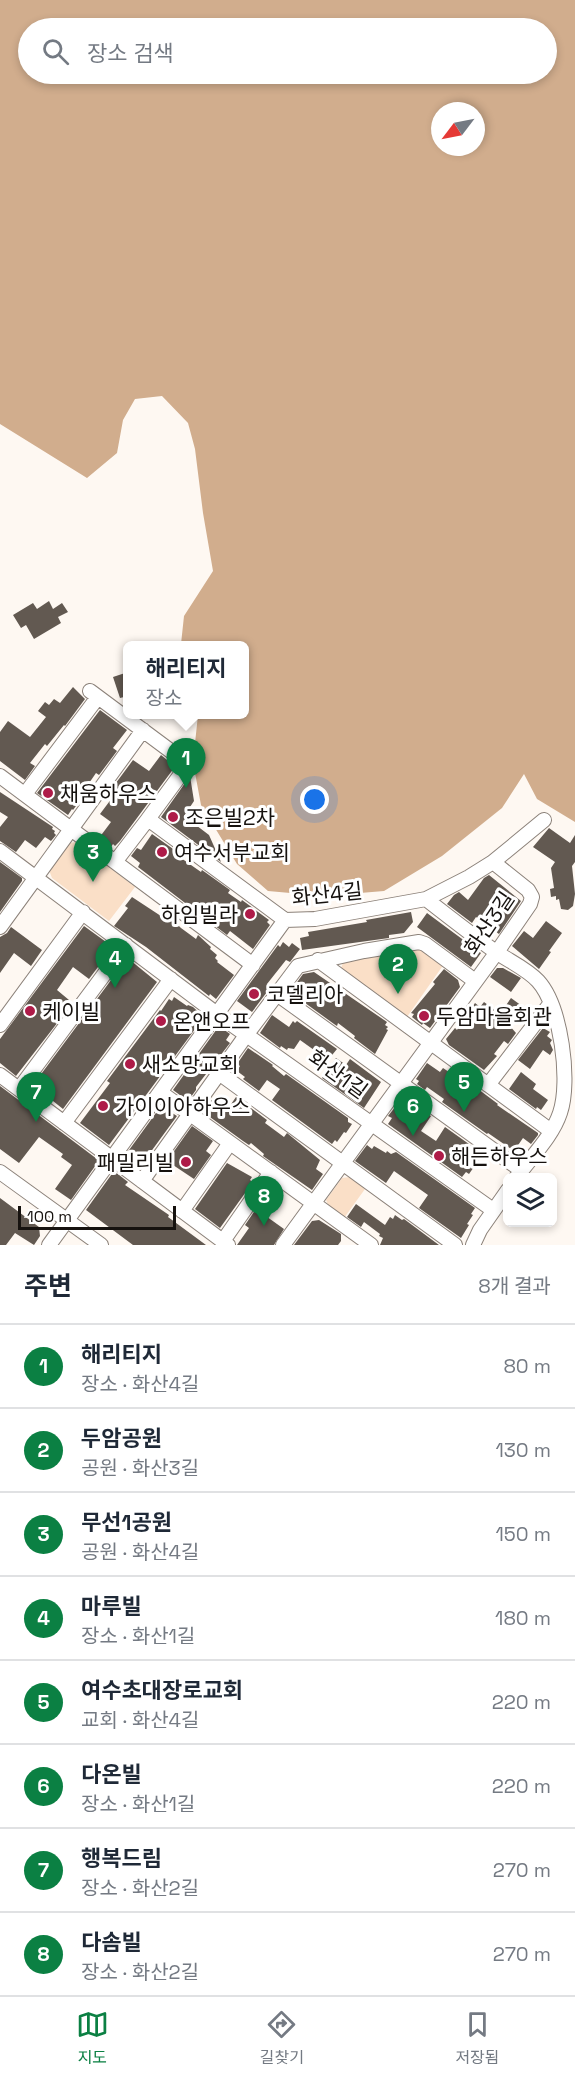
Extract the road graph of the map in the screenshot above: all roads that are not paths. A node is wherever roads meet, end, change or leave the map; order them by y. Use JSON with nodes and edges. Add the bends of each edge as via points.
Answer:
{"nodes":[{"id":1,"x":123,"y":715,"type":"edge"},
{"id":2,"x":128,"y":719,"type":"edge"},
{"id":3,"x":143,"y":730,"type":"junction"},
{"id":4,"x":0,"y":776,"type":"edge"},
{"id":5,"x":25,"y":795,"type":"junction"},
{"id":6,"x":148,"y":819,"type":"junction"},
{"id":7,"x":544,"y":819,"type":"dead end"},
{"id":8,"x":71,"y":830,"type":"junction"},
{"id":9,"x":0,"y":851,"type":"edge"},
{"id":10,"x":115,"y":862,"type":"junction"},
{"id":11,"x":493,"y":862,"type":"junction"},
{"id":12,"x":36,"y":877,"type":"junction"},
{"id":13,"x":426,"y":899,"type":"junction"},
{"id":14,"x":83,"y":912,"type":"junction"},
{"id":15,"x":285,"y":920,"type":"junction"},
{"id":16,"x":0,"y":927,"type":"edge"},
{"id":17,"x":126,"y":945,"type":"junction"},
{"id":18,"x":497,"y":952,"type":"junction"},
{"id":19,"x":318,"y":960,"type":"junction"},
{"id":20,"x":253,"y":965,"type":"junction"},
{"id":21,"x":171,"y":979,"type":"junction"},
{"id":22,"x":475,"y":981,"type":"junction"},
{"id":23,"x":277,"y":994,"type":"junction"},
{"id":24,"x":550,"y":1004,"type":"junction"},
{"id":25,"x":217,"y":1014,"type":"junction"},
{"id":26,"x":0,"y":1025,"type":"edge"},
{"id":27,"x":247,"y":1034,"type":"junction"},
{"id":28,"x":430,"y":1043,"type":"junction"},
{"id":29,"x":219,"y":1073,"type":"junction"},
{"id":30,"x":0,"y":1075,"type":"edge"},
{"id":31,"x":400,"y":1083,"type":"junction"},
{"id":32,"x":489,"y":1085,"type":"junction"},
{"id":33,"x":19,"y":1089,"type":"junction"},
{"id":34,"x":160,"y":1092,"type":"junction"},
{"id":35,"x":190,"y":1113,"type":"junction"},
{"id":36,"x":64,"y":1123,"type":"junction"},
{"id":37,"x":371,"y":1124,"type":"junction"},
{"id":38,"x":551,"y":1131,"type":"junction"},
{"id":39,"x":230,"y":1143,"type":"junction"},
{"id":40,"x":111,"y":1158,"type":"junction"},
{"id":41,"x":342,"y":1164,"type":"junction"},
{"id":42,"x":0,"y":1172,"type":"edge"},
{"id":43,"x":271,"y":1172,"type":"junction"},
{"id":44,"x":518,"y":1173,"type":"edge"},
{"id":45,"x":520,"y":1173,"type":"edge"},
{"id":46,"x":142,"y":1181,"type":"junction"},
{"id":47,"x":503,"y":1196,"type":"edge"},
{"id":48,"x":313,"y":1204,"type":"junction"},
{"id":49,"x":493,"y":1210,"type":"junction"},
{"id":50,"x":182,"y":1211,"type":"junction"},
{"id":51,"x":67,"y":1220,"type":"junction"},
{"id":52,"x":352,"y":1240,"type":"edge"},
{"id":53,"x":226,"y":1243,"type":"edge"},
{"id":54,"x":49,"y":1245,"type":"edge"},
{"id":55,"x":101,"y":1245,"type":"edge"},
{"id":56,"x":283,"y":1245,"type":"edge"},
{"id":57,"x":370,"y":1245,"type":"edge"},
{"id":58,"x":455,"y":1245,"type":"edge"},
{"id":59,"x":473,"y":1245,"type":"edge"}],
"edges":[{"from":1,"to":5,"type":"street","via":[[94,694]]},
{"from":2,"to":3,"type":"street"},
{"from":3,"to":6,"type":"street","via":[[180,758],[184,770]]},
{"from":3,"to":8,"type":"street"},
{"from":4,"to":5,"type":"street"},
{"from":5,"to":8,"type":"street"},
{"from":6,"to":10,"type":"street"},
{"from":6,"to":15,"type":"street","name":"화산4길"},
{"from":7,"to":11,"type":"street","name":"화산3길"},
{"from":8,"to":10,"type":"street"},
{"from":8,"to":12,"type":"street"},
{"from":9,"to":12,"type":"street","name":"화산1길"},
{"from":10,"to":20,"type":"street"},
{"from":11,"to":13,"type":"street","name":"화산4길"},
{"from":11,"to":18,"type":"street","name":"화산3길","via":[[532,897]]},
{"from":12,"to":14,"type":"street","name":"화산1길"},
{"from":12,"to":16,"type":"street"},
{"from":13,"to":15,"type":"street","name":"화산4길","via":[[315,920]]},
{"from":13,"to":18,"type":"street"},
{"from":14,"to":17,"type":"street","name":"화산1길"},
{"from":14,"to":26,"type":"street"},
{"from":15,"to":20,"type":"street"},
{"from":17,"to":21,"type":"street","name":"화산1길"},
{"from":17,"to":33,"type":"street"},
{"from":18,"to":22,"type":"street","name":"화산3길"},
{"from":18,"to":24,"type":"street","via":[[536,979]]},
{"from":19,"to":22,"type":"street","name":"화산3길","via":[[419,942]]},
{"from":19,"to":23,"type":"street","name":"화산3길","via":[[298,966]]},
{"from":19,"to":28,"type":"street"},
{"from":20,"to":25,"type":"street"},
{"from":21,"to":25,"type":"street","name":"화산1길"},
{"from":21,"to":36,"type":"street"},
{"from":22,"to":28,"type":"street","name":"화산3길"},
{"from":23,"to":27,"type":"street","name":"화산3길"},
{"from":23,"to":31,"type":"street"},
{"from":24,"to":32,"type":"street"},
{"from":24,"to":38,"type":"street","via":[[559,1025],[564,1066],[560,1114]]},
{"from":25,"to":27,"type":"street","name":"화산1길"},
{"from":25,"to":34,"type":"street"},
{"from":27,"to":29,"type":"street","name":"화산3길"},
{"from":27,"to":37,"type":"street","name":"화산1길"},
{"from":28,"to":31,"type":"street","name":"화산3길"},
{"from":28,"to":32,"type":"street"},
{"from":29,"to":35,"type":"street","name":"화산3길"},
{"from":29,"to":41,"type":"street"},
{"from":30,"to":33,"type":"street"},
{"from":31,"to":37,"type":"street","name":"화산3길"},
{"from":31,"to":44,"type":"street"},
{"from":32,"to":38,"type":"street"},
{"from":33,"to":36,"type":"street"},
{"from":34,"to":35,"type":"street"},
{"from":34,"to":40,"type":"street"},
{"from":35,"to":39,"type":"street"},
{"from":35,"to":46,"type":"street","name":"화산3길"},
{"from":36,"to":40,"type":"street"},
{"from":37,"to":41,"type":"street","name":"화산3길"},
{"from":37,"to":49,"type":"street","name":"화산1길"},
{"from":38,"to":45,"type":"street"},
{"from":39,"to":43,"type":"street"},
{"from":39,"to":50,"type":"street"},
{"from":40,"to":46,"type":"street"},
{"from":40,"to":51,"type":"street"},
{"from":41,"to":48,"type":"street","name":"화산3길"},
{"from":41,"to":58,"type":"street"},
{"from":42,"to":51,"type":"street"},
{"from":43,"to":48,"type":"street"},
{"from":43,"to":53,"type":"street"},
{"from":46,"to":50,"type":"street"},
{"from":47,"to":49,"type":"street"},
{"from":48,"to":52,"type":"street"},
{"from":48,"to":56,"type":"street","name":"화산3길"},
{"from":49,"to":59,"type":"street"},
{"from":50,"to":53,"type":"street"},
{"from":51,"to":54,"type":"street"},
{"from":51,"to":55,"type":"street"},
{"from":52,"to":57,"type":"street"}]}
